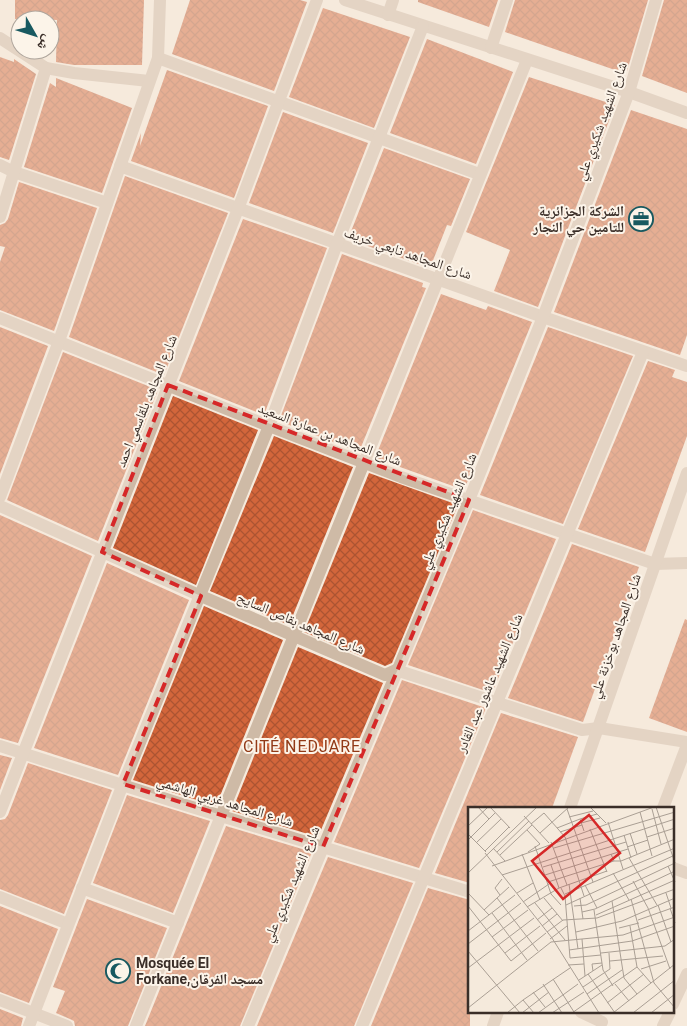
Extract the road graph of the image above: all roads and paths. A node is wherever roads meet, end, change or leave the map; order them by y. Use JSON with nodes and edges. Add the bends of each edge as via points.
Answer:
{"nodes":[{"id":1,"x":160,"y":0,"type":"edge"},
{"id":2,"x":317,"y":0,"type":"edge"},
{"id":3,"x":345,"y":0,"type":"edge"},
{"id":4,"x":393,"y":0,"type":"edge"},
{"id":5,"x":507,"y":0,"type":"edge"},
{"id":6,"x":656,"y":0,"type":"edge"},
{"id":7,"x":388,"y":15,"type":"junction"},
{"id":8,"x":423,"y":26,"type":"junction"},
{"id":9,"x":0,"y":38,"type":"edge"},
{"id":10,"x":491,"y":48,"type":"junction"},
{"id":11,"x":158,"y":58,"type":"junction"},
{"id":12,"x":527,"y":60,"type":"junction"},
{"id":13,"x":46,"y":68,"type":"junction"},
{"id":14,"x":149,"y":81,"type":"junction"},
{"id":15,"x":629,"y":92,"type":"junction"},
{"id":16,"x":278,"y":102,"type":"junction"},
{"id":17,"x":687,"y":113,"type":"edge"},
{"id":18,"x":379,"y":138,"type":"junction"},
{"id":19,"x":0,"y":165,"type":"edge"},
{"id":20,"x":120,"y":166,"type":"junction"},
{"id":21,"x":14,"y":172,"type":"junction"},
{"id":22,"x":480,"y":174,"type":"junction"},
{"id":23,"x":107,"y":203,"type":"junction"},
{"id":24,"x":238,"y":209,"type":"junction"},
{"id":25,"x":0,"y":217,"type":"edge"},
{"id":26,"x":336,"y":244,"type":"junction"},
{"id":27,"x":437,"y":279,"type":"junction"},
{"id":28,"x":0,"y":318,"type":"edge"},
{"id":29,"x":543,"y":318,"type":"junction"},
{"id":30,"x":59,"y":341,"type":"junction"},
{"id":31,"x":643,"y":352,"type":"junction"},
{"id":32,"x":687,"y":366,"type":"edge"},
{"id":33,"x":168,"y":385,"type":"junction"},
{"id":34,"x":269,"y":426,"type":"junction"},
{"id":35,"x":365,"y":463,"type":"junction"},
{"id":36,"x":687,"y":473,"type":"edge"},
{"id":37,"x":0,"y":497,"type":"edge"},
{"id":38,"x":469,"y":500,"type":"junction"},
{"id":39,"x":0,"y":506,"type":"edge"},
{"id":40,"x":568,"y":534,"type":"junction"},
{"id":41,"x":102,"y":552,"type":"junction"},
{"id":42,"x":687,"y":563,"type":"edge"},
{"id":43,"x":655,"y":564,"type":"junction"},
{"id":44,"x":201,"y":596,"type":"junction"},
{"id":45,"x":293,"y":635,"type":"junction"},
{"id":46,"x":396,"y":670,"type":"junction"},
{"id":47,"x":496,"y":703,"type":"junction"},
{"id":48,"x":599,"y":728,"type":"junction"},
{"id":49,"x":687,"y":744,"type":"edge"},
{"id":50,"x":0,"y":746,"type":"edge"},
{"id":51,"x":24,"y":753,"type":"junction"},
{"id":52,"x":123,"y":784,"type":"junction"},
{"id":53,"x":570,"y":807,"type":"edge"},
{"id":54,"x":663,"y":807,"type":"edge"},
{"id":55,"x":0,"y":812,"type":"edge"},
{"id":56,"x":221,"y":816,"type":"junction"},
{"id":57,"x":323,"y":847,"type":"junction"},
{"id":58,"x":674,"y":868,"type":"edge"},
{"id":59,"x":687,"y":873,"type":"edge"},
{"id":60,"x":423,"y":878,"type":"junction"},
{"id":61,"x":82,"y":888,"type":"junction"},
{"id":62,"x":468,"y":891,"type":"edge"},
{"id":63,"x":0,"y":897,"type":"edge"},
{"id":64,"x":178,"y":923,"type":"junction"},
{"id":65,"x":68,"y":924,"type":"junction"},
{"id":66,"x":687,"y":974,"type":"edge"},
{"id":67,"x":0,"y":1000,"type":"edge"},
{"id":68,"x":674,"y":1002,"type":"edge"},
{"id":69,"x":35,"y":1013,"type":"junction"},
{"id":70,"x":586,"y":1014,"type":"edge"},
{"id":71,"x":603,"y":1020,"type":"edge"},
{"id":72,"x":30,"y":1026,"type":"edge"},
{"id":73,"x":67,"y":1026,"type":"edge"},
{"id":74,"x":136,"y":1026,"type":"edge"},
{"id":75,"x":248,"y":1026,"type":"edge"},
{"id":76,"x":362,"y":1026,"type":"edge"}],
"edges":[{"from":1,"to":11,"type":"street"},
{"from":2,"to":16,"type":"street","name":"شارع المجاهد بلقاسمي احمد"},
{"from":3,"to":7,"type":"street"},
{"from":4,"to":7,"type":"street"},
{"from":5,"to":10,"type":"street"},
{"from":6,"to":15,"type":"street","name":"شارع الشهيد شكيري علي"},
{"from":7,"to":8,"type":"street"},
{"from":8,"to":10,"type":"street"},
{"from":8,"to":18,"type":"street"},
{"from":9,"to":13,"type":"street"},
{"from":10,"to":12,"type":"street"},
{"from":11,"to":14,"type":"street"},
{"from":11,"to":16,"type":"street"},
{"from":12,"to":15,"type":"street"},
{"from":12,"to":22,"type":"street"},
{"from":13,"to":14,"type":"street"},
{"from":13,"to":21,"type":"street"},
{"from":14,"to":20,"type":"street"},
{"from":15,"to":17,"type":"street"},
{"from":15,"to":29,"type":"street","name":"شارع الشهيد شكيري علي"},
{"from":16,"to":18,"type":"street"},
{"from":16,"to":24,"type":"street","name":"شارع المجاهد بلقاسمي احمد"},
{"from":18,"to":22,"type":"street"},
{"from":18,"to":26,"type":"street"},
{"from":19,"to":21,"type":"street"},
{"from":20,"to":23,"type":"street"},
{"from":20,"to":24,"type":"street","name":"شارع المجاهد تابعي خريف"},
{"from":21,"to":23,"type":"street"},
{"from":21,"to":25,"type":"street"},
{"from":22,"to":27,"type":"street"},
{"from":23,"to":30,"type":"street"},
{"from":24,"to":26,"type":"street","name":"شارع المجاهد تابعي خريف"},
{"from":24,"to":33,"type":"street","name":"شارع المجاهد بلقاسمي احمد"},
{"from":26,"to":27,"type":"street","name":"شارع المجاهد تابعي خريف"},
{"from":26,"to":34,"type":"street"},
{"from":27,"to":29,"type":"street","name":"شارع المجاهد تابعي خريف"},
{"from":27,"to":35,"type":"street"},
{"from":28,"to":30,"type":"street","name":"شارع المجاهد بن عمارة السعيد"},
{"from":29,"to":31,"type":"street","name":"شارع المجاهد تابعي خريف"},
{"from":29,"to":38,"type":"street","name":"شارع الشهيد شكيري علي"},
{"from":30,"to":33,"type":"street","name":"شارع المجاهد بن عمارة السعيد"},
{"from":30,"to":37,"type":"street"},
{"from":31,"to":32,"type":"street","name":"شارع المجاهد تابعي خريف"},
{"from":31,"to":40,"type":"street","name":"شارع الشهيد عاشور عبد القادر"},
{"from":33,"to":34,"type":"street","name":"شارع المجاهد بن عمارة السعيد"},
{"from":33,"to":41,"type":"street","name":"شارع المجاهد بلقاسمي احمد"},
{"from":34,"to":35,"type":"street","name":"شارع المجاهد بن عمارة السعيد"},
{"from":34,"to":44,"type":"street"},
{"from":35,"to":38,"type":"street","name":"شارع المجاهد بن عمارة السعيد"},
{"from":35,"to":45,"type":"street"},
{"from":36,"to":43,"type":"street","name":"شارع المجاهد بوخزنة علي"},
{"from":38,"to":40,"type":"street","name":"شارع المجاهد بن عمارة السعيد"},
{"from":38,"to":46,"type":"street","name":"شارع الشهيد شكيري علي"},
{"from":39,"to":41,"type":"street","name":"شارع المجاهد بقاص السايح"},
{"from":40,"to":43,"type":"street","name":"شارع المجاهد بن عمارة السعيد"},
{"from":40,"to":47,"type":"street","name":"شارع الشهيد عاشور عبد القادر"},
{"from":41,"to":44,"type":"street","name":"شارع المجاهد بقاص السايح"},
{"from":41,"to":51,"type":"street","name":"شارع المجاهد بلقاسمي احمد"},
{"from":42,"to":43,"type":"street"},
{"from":43,"to":48,"type":"street","name":"شارع المجاهد بوخزنة علي"},
{"from":44,"to":45,"type":"street","name":"شارع المجاهد بقاص السايح"},
{"from":44,"to":52,"type":"street"},
{"from":45,"to":46,"type":"street","name":"شارع المجاهد بقاص السايح","via":[[385,674]]},
{"from":45,"to":56,"type":"street"},
{"from":46,"to":47,"type":"street","name":"شارع المجاهد بقاص السايح"},
{"from":46,"to":57,"type":"street","name":"شارع الشهيد شكيري علي"},
{"from":47,"to":48,"type":"street","name":"شارع المجاهد بقاص السايح","via":[[582,730]]},
{"from":47,"to":60,"type":"street","name":"شارع الشهيد عاشور عبد القادر"},
{"from":48,"to":49,"type":"street","name":"شارع المجاهد بقاص السايح"},
{"from":48,"to":53,"type":"street","name":"شارع المجاهد بوخزنة علي"},
{"from":49,"to":54,"type":"street"},
{"from":50,"to":51,"type":"street","name":"شارع المجاهد غربي الهاشمي"},
{"from":51,"to":52,"type":"street","name":"شارع المجاهد غربي الهاشمي"},
{"from":51,"to":55,"type":"street","name":"شارع المجاهد بلقاسمي احمد"},
{"from":52,"to":56,"type":"street","name":"شارع المجاهد غربي الهاشمي"},
{"from":52,"to":61,"type":"street"},
{"from":56,"to":57,"type":"street","name":"شارع المجاهد غربي الهاشمي"},
{"from":56,"to":64,"type":"street"},
{"from":57,"to":60,"type":"street","name":"شارع المجاهد غربي الهاشمي"},
{"from":57,"to":75,"type":"street","name":"شارع الشهيد شكيري علي"},
{"from":58,"to":59,"type":"street"},
{"from":60,"to":62,"type":"street","name":"شارع المجاهد غربي الهاشمي"},
{"from":60,"to":76,"type":"street","name":"شارع الشهيد عاشور عبد القادر"},
{"from":61,"to":64,"type":"street"},
{"from":61,"to":65,"type":"street"},
{"from":63,"to":65,"type":"street"},
{"from":64,"to":74,"type":"street"},
{"from":65,"to":69,"type":"street"},
{"from":66,"to":68,"type":"street"},
{"from":67,"to":69,"type":"street"},
{"from":69,"to":72,"type":"street"},
{"from":69,"to":73,"type":"street"},
{"from":70,"to":71,"type":"street"}]}
